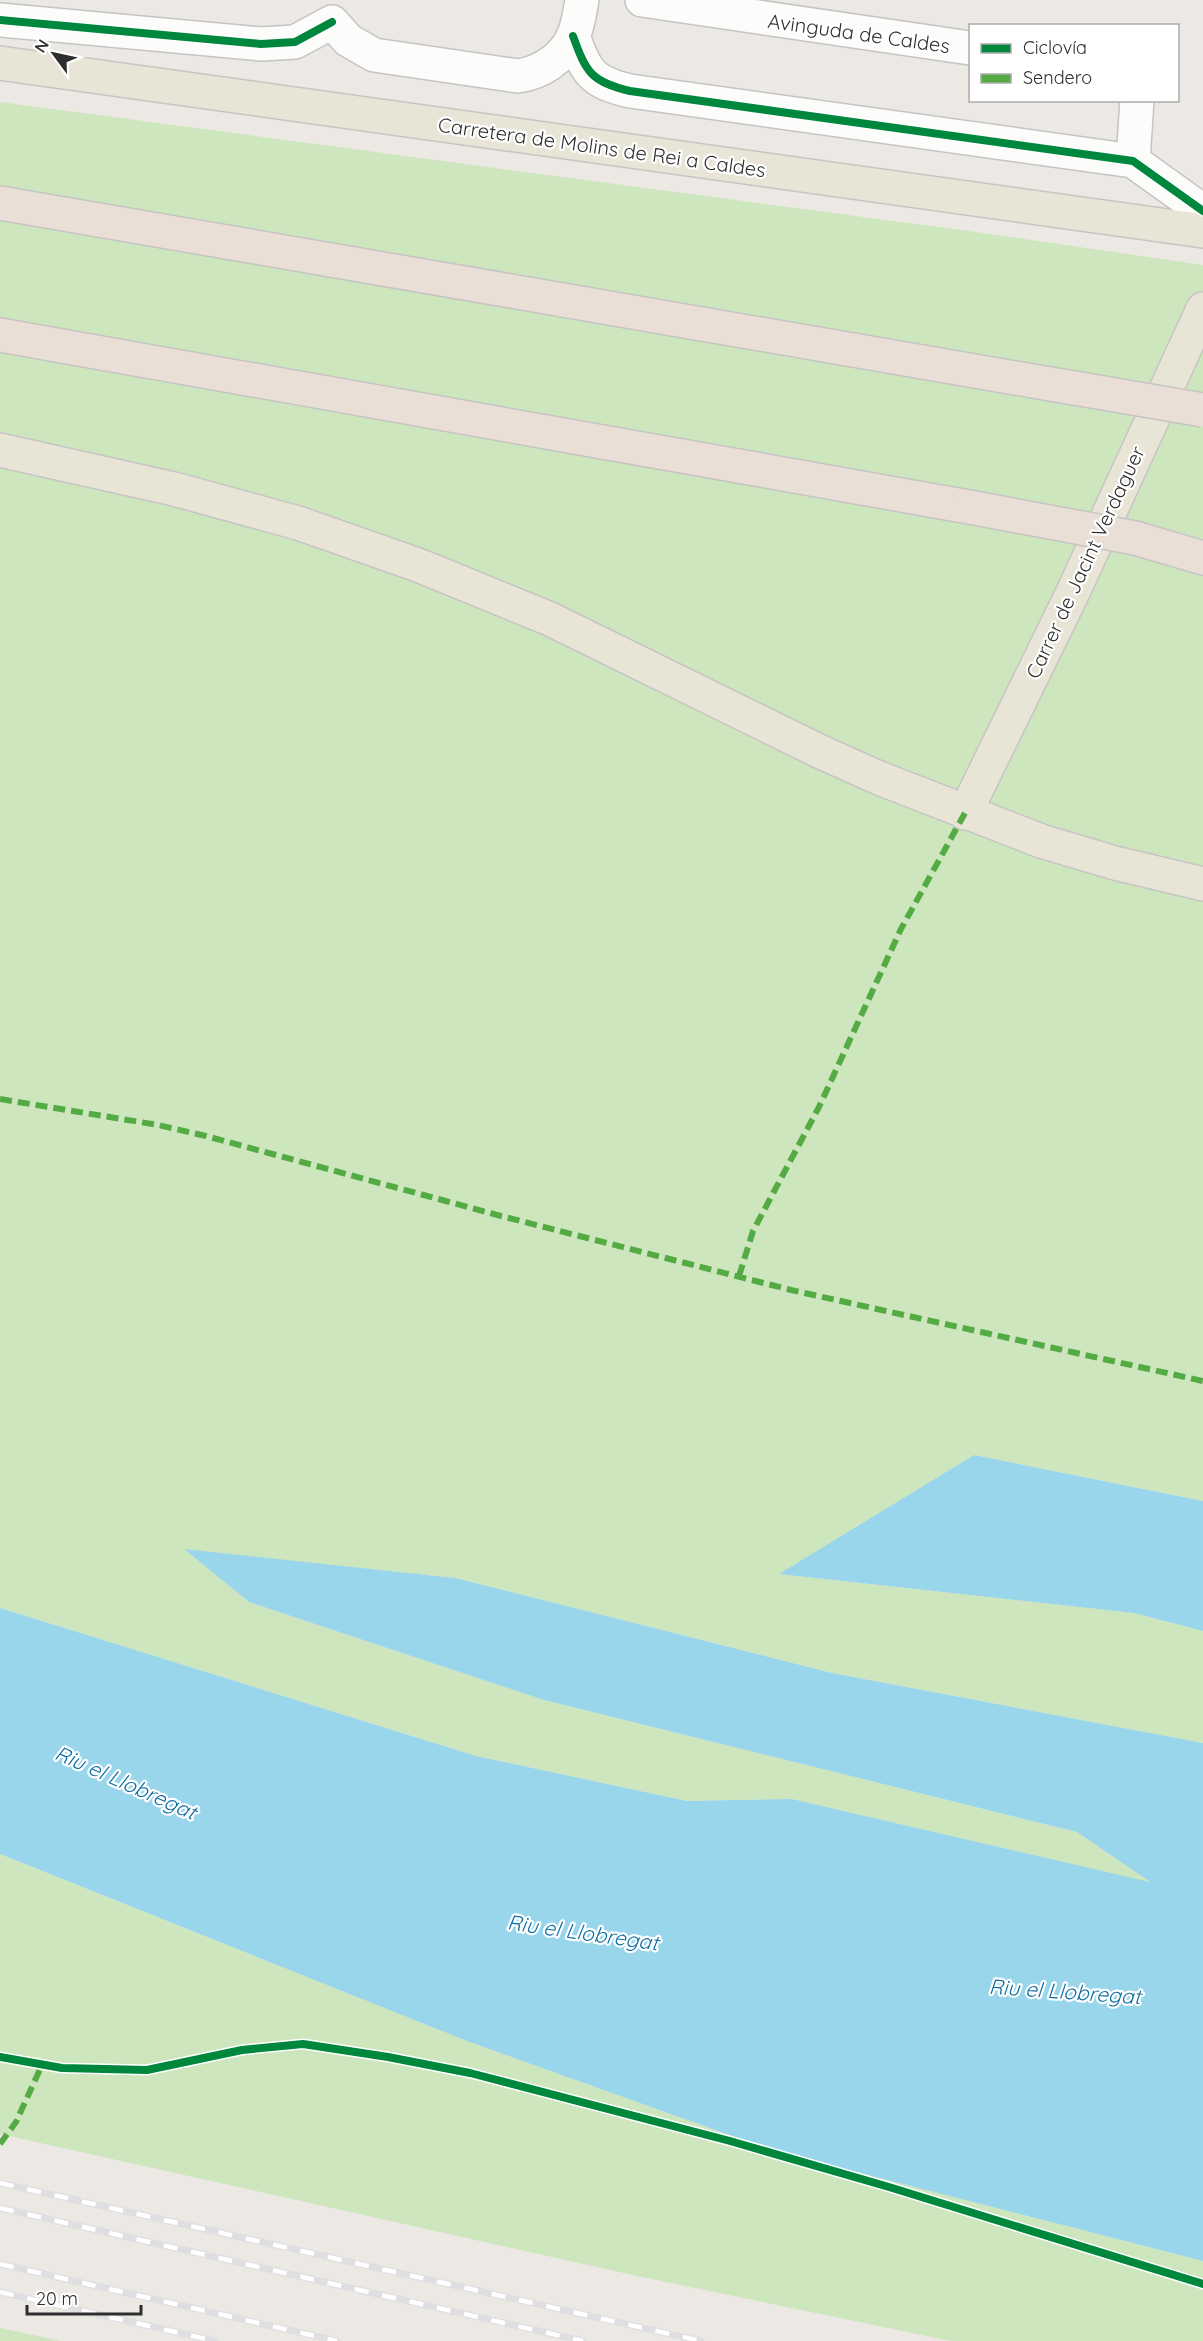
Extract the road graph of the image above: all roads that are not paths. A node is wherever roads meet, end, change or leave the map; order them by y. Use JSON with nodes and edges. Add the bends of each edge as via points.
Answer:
{"nodes":[{"id":1,"x":582,"y":0,"type":"edge"},
{"id":2,"x":642,"y":0,"type":"edge"},
{"id":3,"x":334,"y":11,"type":"edge"},
{"id":4,"x":0,"y":20,"type":"edge"},
{"id":5,"x":573,"y":36,"type":"junction"},
{"id":6,"x":969,"y":48,"type":"edge"},
{"id":7,"x":0,"y":63,"type":"edge"},
{"id":8,"x":1137,"y":102,"type":"edge"},
{"id":9,"x":1133,"y":161,"type":"junction"},
{"id":10,"x":0,"y":203,"type":"edge"},
{"id":11,"x":1203,"y":211,"type":"edge"},
{"id":12,"x":1203,"y":231,"type":"edge"},
{"id":13,"x":1203,"y":309,"type":"edge"},
{"id":14,"x":0,"y":335,"type":"edge"},
{"id":15,"x":1203,"y":410,"type":"edge"},
{"id":16,"x":0,"y":450,"type":"edge"},
{"id":17,"x":1135,"y":538,"type":"junction"},
{"id":18,"x":1203,"y":547,"type":"edge"},
{"id":19,"x":1203,"y":558,"type":"edge"},
{"id":20,"x":965,"y":813,"type":"junction"},
{"id":21,"x":1203,"y":884,"type":"edge"}],
"edges":[{"from":1,"to":5,"type":"street"},
{"from":2,"to":6,"type":"street","name":"Avinguda de Caldes"},
{"from":3,"to":4,"type":"street","via":[[295,42],[261,44]]},
{"from":3,"to":5,"type":"street","via":[[348,40],[374,55],[518,76],[546,68]]},
{"from":5,"to":9,"type":"street","via":[[589,73],[609,86],[630,91]]},
{"from":7,"to":12,"type":"main road","name":"Carretera de Molins de Rei a Caldes"},
{"from":8,"to":9,"type":"street"},
{"from":9,"to":11,"type":"street"},
{"from":10,"to":15,"type":"highway","bridge":true},
{"from":13,"to":20,"type":"main road","name":"Carrer de Jacint Verdaguer","via":[[1074,590]]},
{"from":14,"to":17,"type":"highway","bridge":true},
{"from":16,"to":20,"type":"main road","via":[[185,492],[298,523],[418,564],[550,619],[821,752]]},
{"from":17,"to":18,"type":"highway"},
{"from":17,"to":19,"type":"highway"},
{"from":20,"to":21,"type":"main road","via":[[1041,841]]}]}
